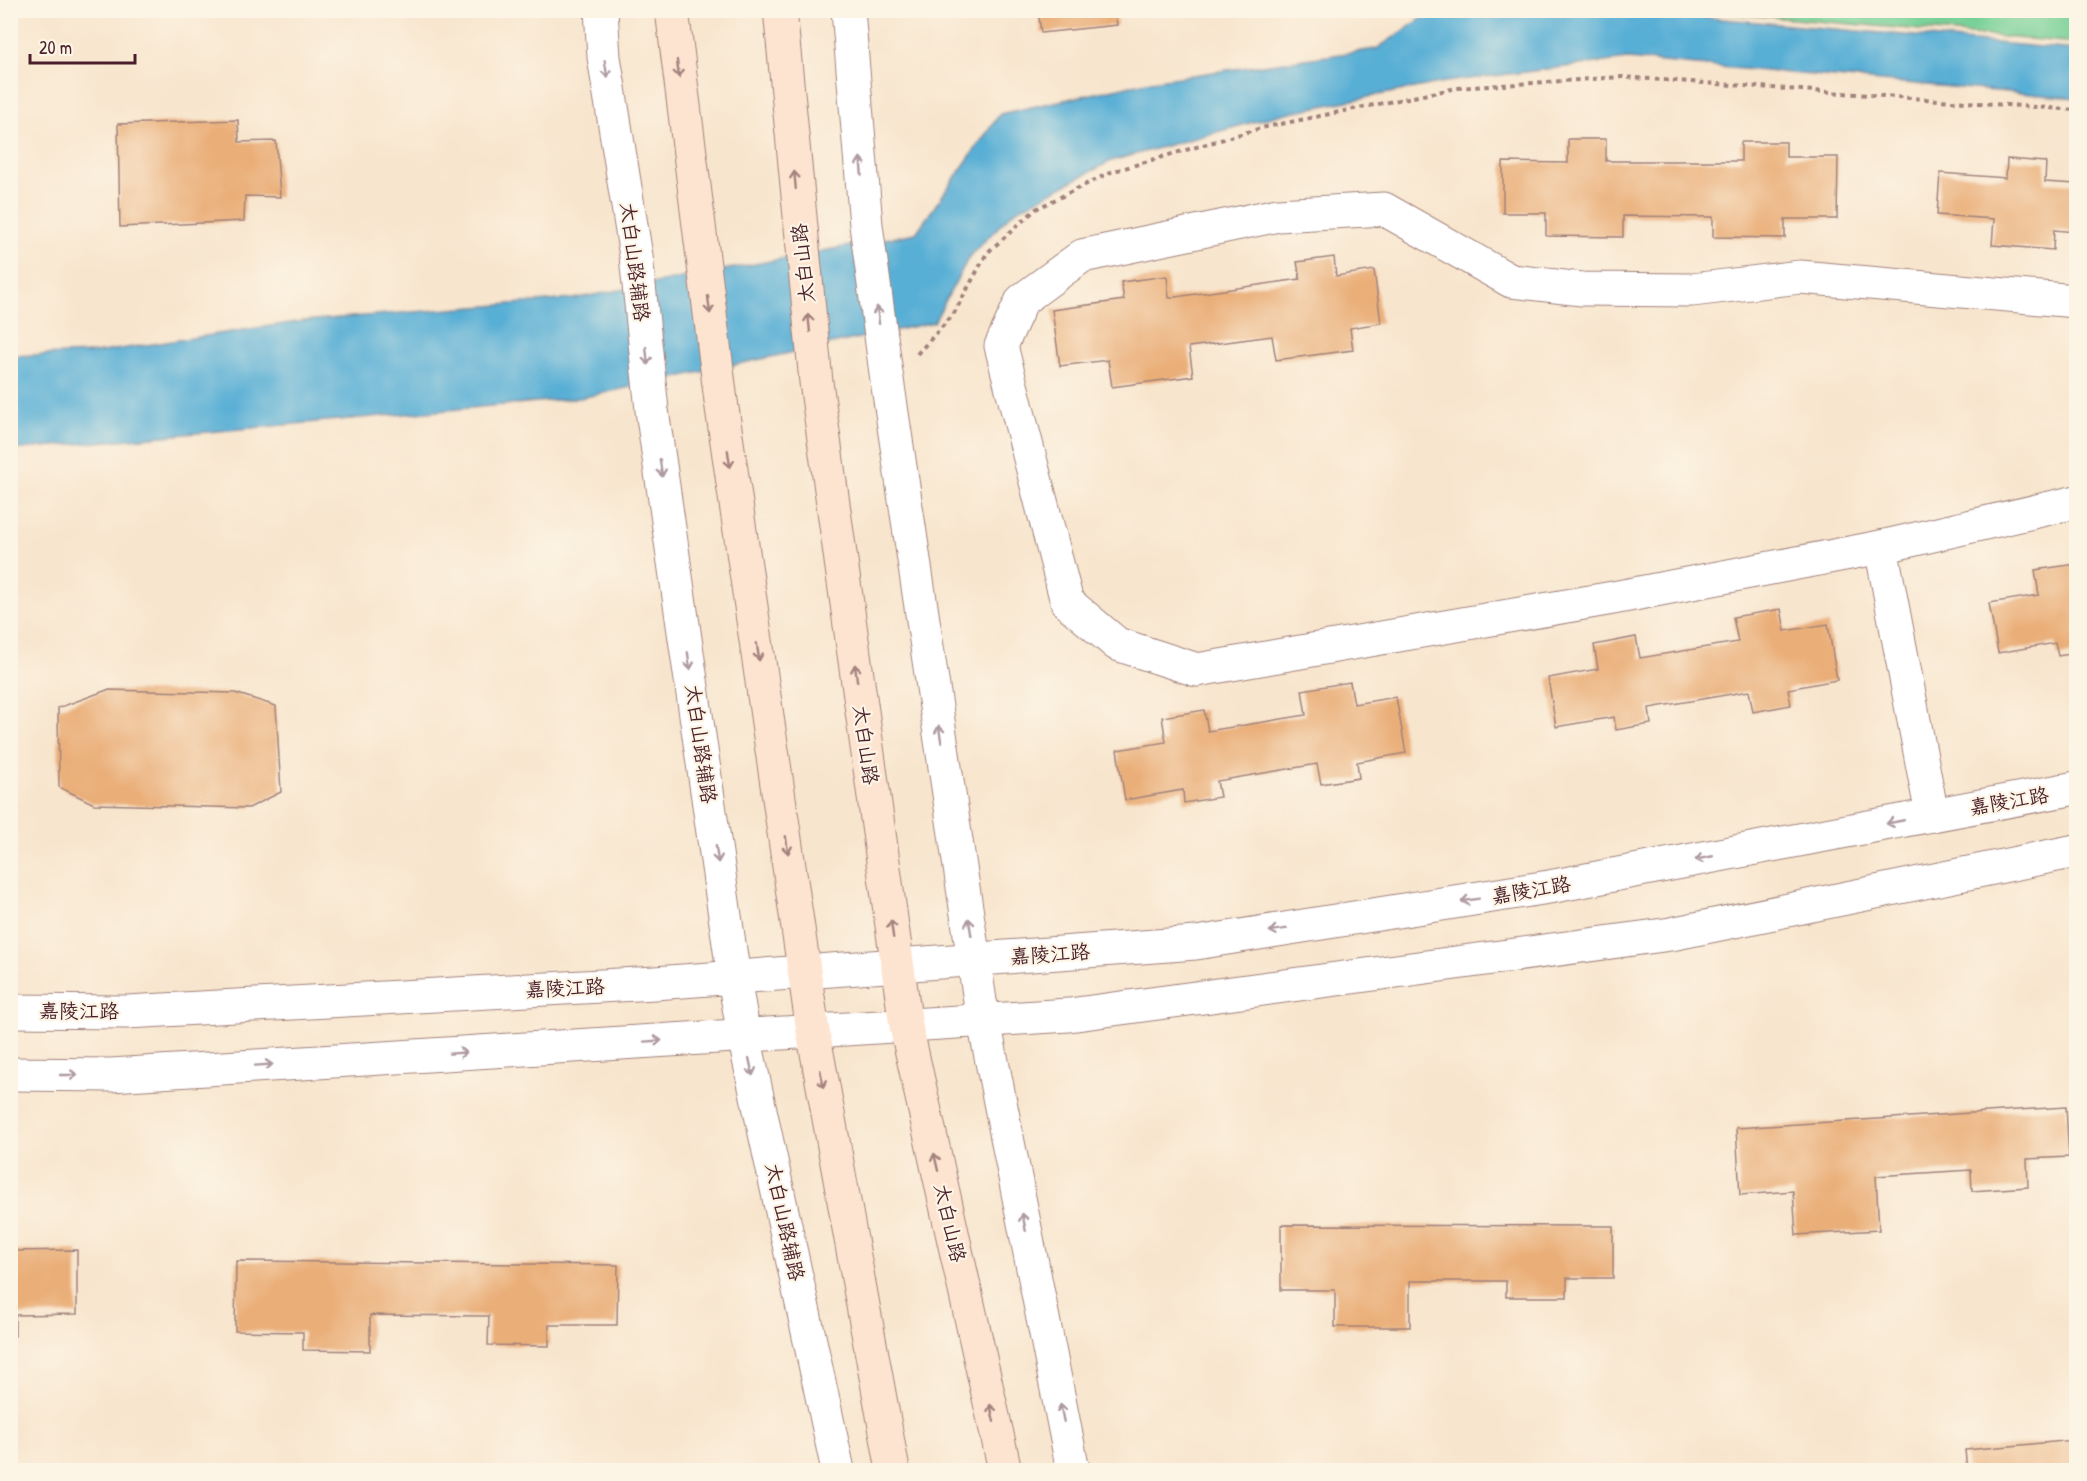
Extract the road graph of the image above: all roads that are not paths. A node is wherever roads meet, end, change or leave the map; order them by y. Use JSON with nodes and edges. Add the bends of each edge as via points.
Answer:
{"nodes":[{"id":1,"x":601,"y":10,"type":"edge"},
{"id":2,"x":672,"y":10,"type":"edge"},
{"id":3,"x":780,"y":10,"type":"edge"},
{"id":4,"x":848,"y":10,"type":"edge"},
{"id":5,"x":2076,"y":301,"type":"edge"},
{"id":6,"x":2076,"y":502,"type":"edge"},
{"id":7,"x":1881,"y":547,"type":"junction"},
{"id":8,"x":2076,"y":788,"type":"edge"},
{"id":9,"x":1932,"y":815,"type":"junction"},
{"id":10,"x":2076,"y":851,"type":"edge"},
{"id":11,"x":975,"y":960,"type":"junction"},
{"id":12,"x":897,"y":965,"type":"junction"},
{"id":13,"x":806,"y":972,"type":"junction"},
{"id":14,"x":734,"y":978,"type":"junction"},
{"id":15,"x":10,"y":1011,"type":"edge"},
{"id":16,"x":984,"y":1020,"type":"junction"},
{"id":17,"x":906,"y":1026,"type":"junction"},
{"id":18,"x":813,"y":1031,"type":"junction"},
{"id":19,"x":744,"y":1035,"type":"junction"},
{"id":20,"x":10,"y":1074,"type":"edge"},
{"id":21,"x":838,"y":1470,"type":"edge"},
{"id":22,"x":893,"y":1470,"type":"edge"},
{"id":23,"x":1005,"y":1470,"type":"edge"},
{"id":24,"x":1073,"y":1470,"type":"edge"}],
"edges":[{"from":1,"to":14,"type":"street","name":"太白山路辅路","one_way":true,"via":[[604,57],[636,256],[652,410]]},
{"from":2,"to":13,"type":"main road","one_way":true,"via":[[721,401]]},
{"from":12,"to":3,"type":"main road","name":"太白山路","one_way":true,"via":[[816,381]]},
{"from":11,"to":4,"type":"street","one_way":true,"via":[[866,225]]},
{"from":5,"to":7,"type":"street","via":[[1800,277],[1692,290],[1582,289],[1511,281],[1384,209],[1278,215],[1082,256],[1022,300],[1001,346],[1067,602],[1117,644],[1197,670]]},
{"from":6,"to":7,"type":"street"},
{"from":7,"to":9,"type":"street"},
{"from":8,"to":9,"type":"street","name":"嘉陵江路"},
{"from":9,"to":11,"type":"street","name":"嘉陵江路","one_way":true,"via":[[1549,887],[1196,943]]},
{"from":10,"to":16,"type":"street","via":[[1671,934],[1069,1015]]},
{"from":11,"to":12,"type":"street","name":"嘉陵江路"},
{"from":11,"to":16,"type":"street"},
{"from":12,"to":13,"type":"street","name":"嘉陵江路"},
{"from":12,"to":17,"type":"main road","name":"太白山路"},
{"from":13,"to":14,"type":"street","name":"嘉陵江路"},
{"from":13,"to":18,"type":"main road"},
{"from":14,"to":15,"type":"street","name":"嘉陵江路","via":[[127,1012]]},
{"from":14,"to":19,"type":"street","name":"太白山路辅路"},
{"from":16,"to":17,"type":"street"},
{"from":24,"to":16,"type":"street","one_way":true},
{"from":17,"to":18,"type":"street"},
{"from":23,"to":17,"type":"main road","name":"太白山路","one_way":true},
{"from":18,"to":19,"type":"street"},
{"from":18,"to":22,"type":"main road","one_way":true},
{"from":20,"to":19,"type":"street","one_way":true,"via":[[111,1075]]},
{"from":19,"to":21,"type":"street","name":"太白山路辅路","one_way":true}]}
